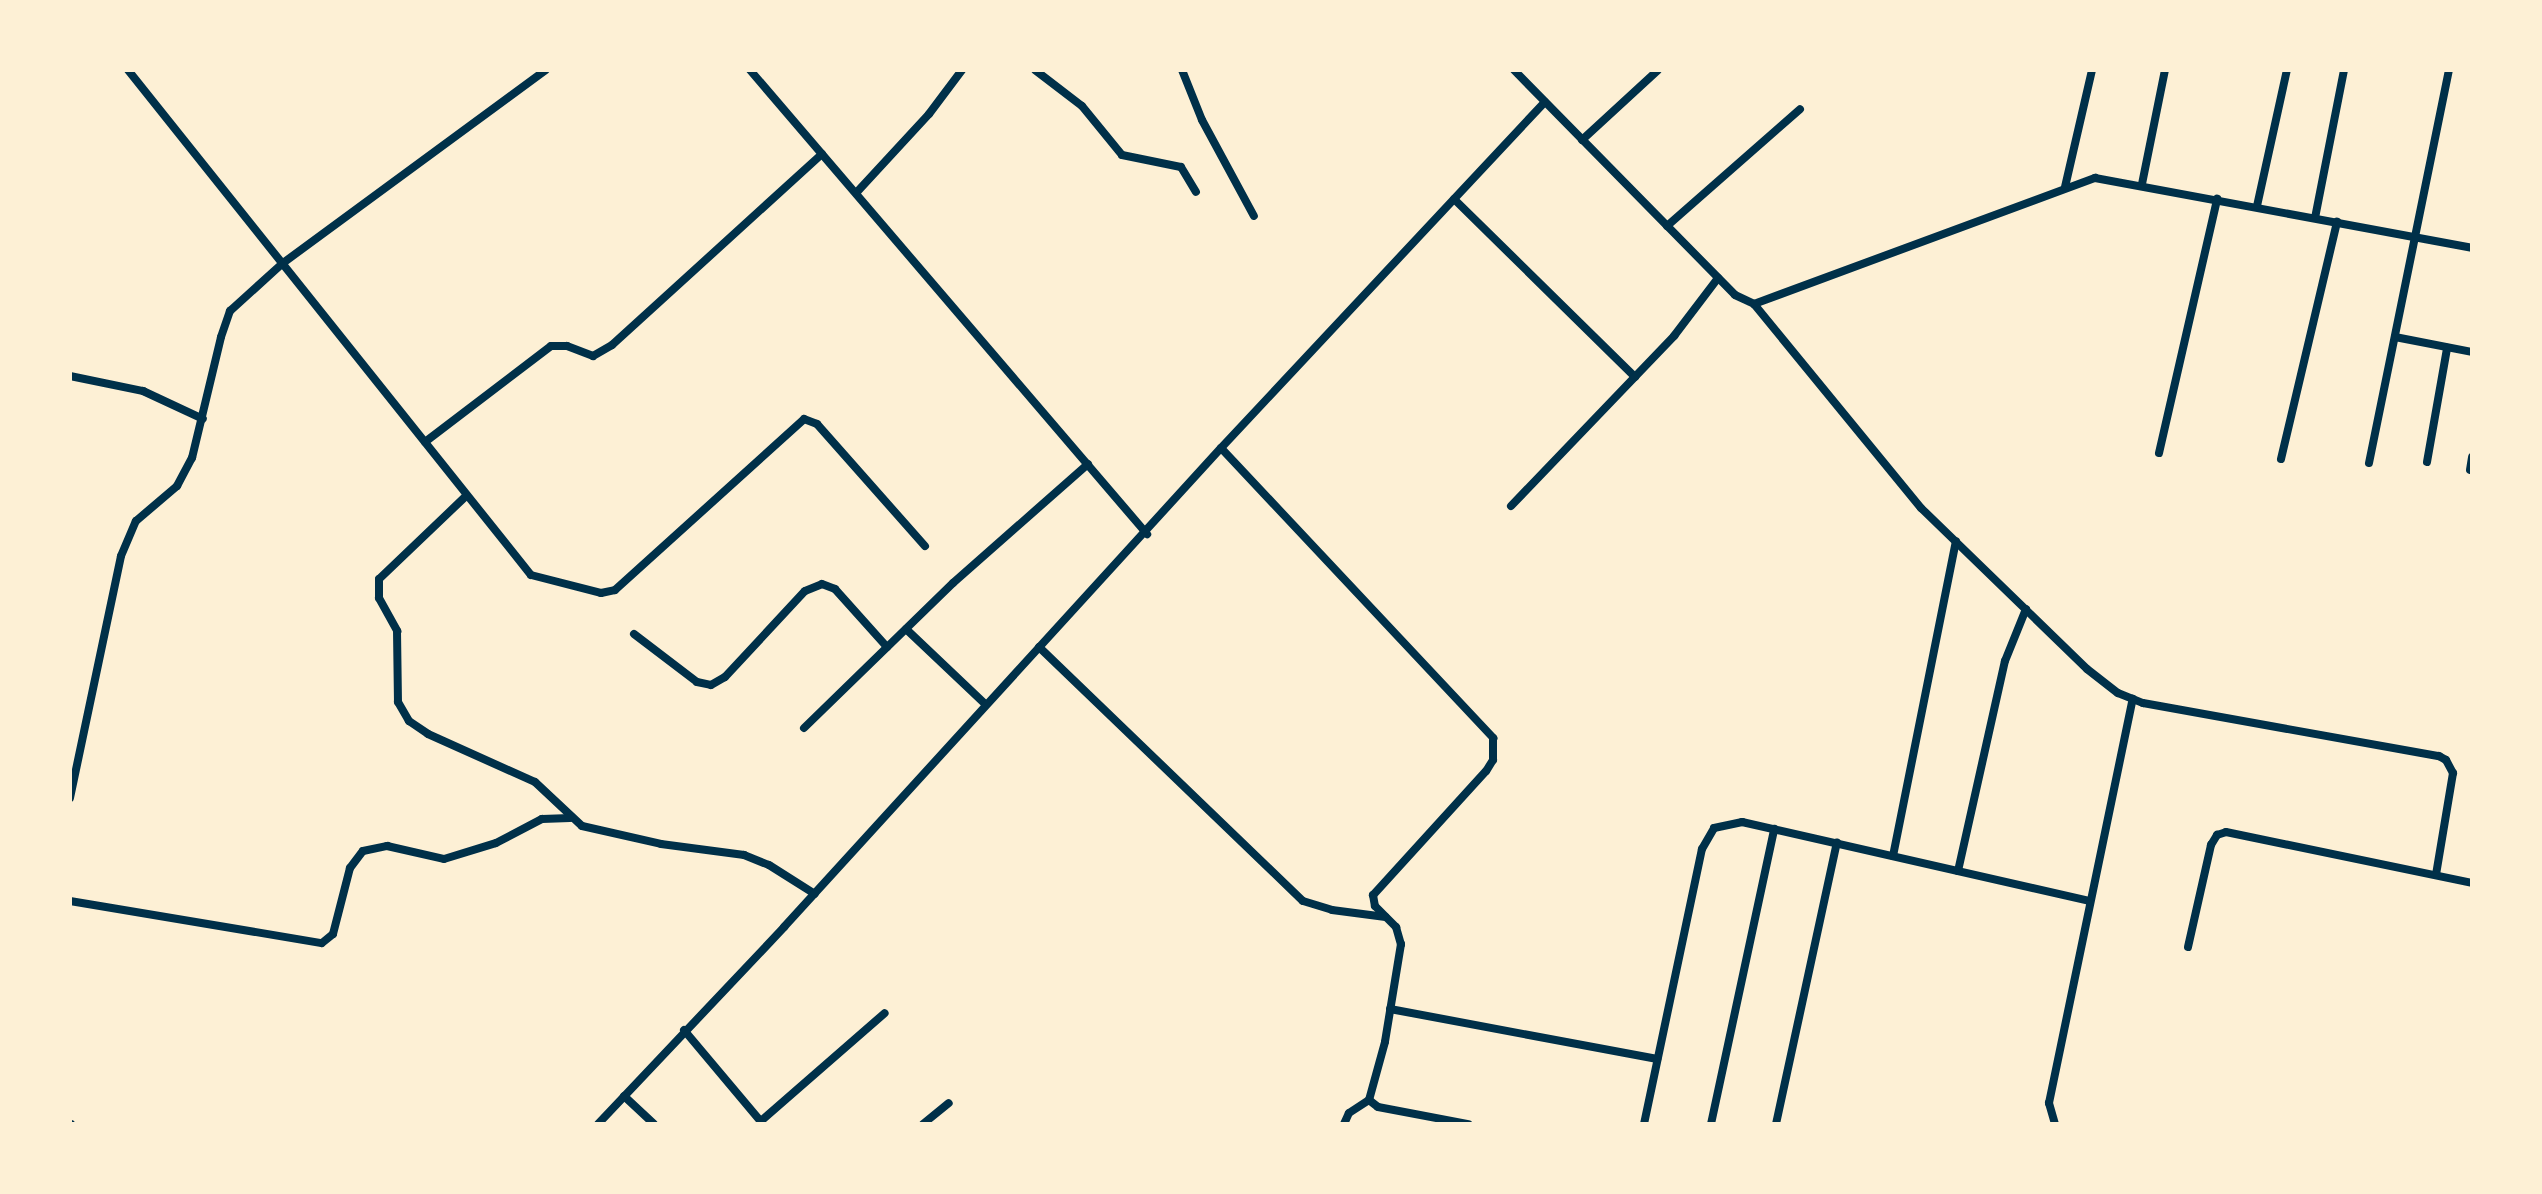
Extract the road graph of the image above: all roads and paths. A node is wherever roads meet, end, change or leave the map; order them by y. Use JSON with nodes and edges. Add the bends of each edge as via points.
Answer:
{"nodes":[{"id":1,"x":128,"y":70,"type":"edge"},
{"id":2,"x":546,"y":70,"type":"edge"},
{"id":3,"x":750,"y":70,"type":"edge"},
{"id":4,"x":962,"y":70,"type":"edge"},
{"id":5,"x":1035,"y":70,"type":"edge"},
{"id":6,"x":1182,"y":70,"type":"edge"},
{"id":7,"x":1514,"y":70,"type":"edge"},
{"id":8,"x":1658,"y":70,"type":"edge"},
{"id":9,"x":2092,"y":70,"type":"edge"},
{"id":10,"x":2165,"y":70,"type":"edge"},
{"id":11,"x":2287,"y":70,"type":"edge"},
{"id":12,"x":2344,"y":70,"type":"edge"},
{"id":13,"x":2449,"y":70,"type":"edge"},
{"id":14,"x":1545,"y":102,"type":"junction"},
{"id":15,"x":1800,"y":109,"type":"dead end"},
{"id":16,"x":1582,"y":140,"type":"junction"},
{"id":17,"x":822,"y":154,"type":"junction"},
{"id":18,"x":2142,"y":184,"type":"junction"},
{"id":19,"x":2065,"y":187,"type":"junction"},
{"id":20,"x":857,"y":192,"type":"junction"},
{"id":21,"x":1196,"y":192,"type":"dead end"},
{"id":22,"x":1454,"y":199,"type":"junction"},
{"id":23,"x":2217,"y":199,"type":"junction"},
{"id":24,"x":2257,"y":206,"type":"junction"},
{"id":25,"x":1254,"y":216,"type":"dead end"},
{"id":26,"x":2315,"y":218,"type":"junction"},
{"id":27,"x":2337,"y":222,"type":"junction"},
{"id":28,"x":1667,"y":226,"type":"junction"},
{"id":29,"x":2413,"y":236,"type":"junction"},
{"id":30,"x":2472,"y":248,"type":"edge"},
{"id":31,"x":283,"y":263,"type":"junction"},
{"id":32,"x":1718,"y":278,"type":"junction"},
{"id":33,"x":1754,"y":304,"type":"junction"},
{"id":34,"x":2395,"y":337,"type":"junction"},
{"id":35,"x":2447,"y":348,"type":"junction"},
{"id":36,"x":2472,"y":352,"type":"edge"},
{"id":37,"x":70,"y":376,"type":"edge"},
{"id":38,"x":1635,"y":377,"type":"junction"},
{"id":39,"x":203,"y":419,"type":"junction"},
{"id":40,"x":425,"y":442,"type":"junction"},
{"id":41,"x":1221,"y":448,"type":"junction"},
{"id":42,"x":2159,"y":453,"type":"dead end"},
{"id":43,"x":2472,"y":457,"type":"edge"},
{"id":44,"x":2281,"y":459,"type":"dead end"},
{"id":45,"x":2427,"y":462,"type":"dead end"},
{"id":46,"x":2369,"y":463,"type":"dead end"},
{"id":47,"x":1088,"y":464,"type":"junction"},
{"id":48,"x":2470,"y":470,"type":"edge"},
{"id":49,"x":466,"y":496,"type":"junction"},
{"id":50,"x":1511,"y":506,"type":"dead end"},
{"id":51,"x":1147,"y":534,"type":"junction"},
{"id":52,"x":1956,"y":541,"type":"junction"},
{"id":53,"x":925,"y":546,"type":"dead end"},
{"id":54,"x":2026,"y":609,"type":"junction"},
{"id":55,"x":906,"y":629,"type":"junction"},
{"id":56,"x":634,"y":634,"type":"dead end"},
{"id":57,"x":887,"y":647,"type":"junction"},
{"id":58,"x":1039,"y":647,"type":"junction"},
{"id":59,"x":2133,"y":699,"type":"junction"},
{"id":60,"x":986,"y":705,"type":"junction"},
{"id":61,"x":804,"y":728,"type":"dead end"},
{"id":62,"x":70,"y":798,"type":"edge"},
{"id":63,"x":570,"y":818,"type":"junction"},
{"id":64,"x":1774,"y":829,"type":"junction"},
{"id":65,"x":1837,"y":843,"type":"junction"},
{"id":66,"x":1893,"y":856,"type":"junction"},
{"id":67,"x":1958,"y":871,"type":"junction"},
{"id":68,"x":2436,"y":875,"type":"junction"},
{"id":69,"x":2472,"y":883,"type":"edge"},
{"id":70,"x":815,"y":894,"type":"junction"},
{"id":71,"x":70,"y":901,"type":"edge"},
{"id":72,"x":2089,"y":901,"type":"junction"},
{"id":73,"x":1388,"y":917,"type":"junction"},
{"id":74,"x":2188,"y":947,"type":"dead end"},
{"id":75,"x":1390,"y":1009,"type":"junction"},
{"id":76,"x":885,"y":1013,"type":"dead end"},
{"id":77,"x":684,"y":1030,"type":"junction"},
{"id":78,"x":1657,"y":1059,"type":"junction"},
{"id":79,"x":624,"y":1096,"type":"junction"},
{"id":80,"x":1369,"y":1100,"type":"junction"},
{"id":81,"x":949,"y":1103,"type":"dead end"},
{"id":82,"x":762,"y":1122,"type":"edge"},
{"id":83,"x":598,"y":1124,"type":"edge"},
{"id":84,"x":654,"y":1124,"type":"edge"},
{"id":85,"x":923,"y":1124,"type":"edge"},
{"id":86,"x":1344,"y":1124,"type":"edge"},
{"id":87,"x":1468,"y":1124,"type":"edge"},
{"id":88,"x":1644,"y":1124,"type":"edge"},
{"id":89,"x":1711,"y":1124,"type":"edge"},
{"id":90,"x":1776,"y":1124,"type":"edge"},
{"id":91,"x":2055,"y":1124,"type":"edge"}],
"edges":[{"from":1,"to":31,"type":"street"},
{"from":2,"to":31,"type":"street"},
{"from":3,"to":17,"type":"street"},
{"from":4,"to":20,"type":"street"},
{"from":5,"to":21,"type":"street","via":[[1082,106],[1122,155],[1181,167]]},
{"from":6,"to":25,"type":"street","via":[[1202,120]]},
{"from":7,"to":14,"type":"street"},
{"from":8,"to":16,"type":"street"},
{"from":9,"to":19,"type":"street"},
{"from":10,"to":18,"type":"street"},
{"from":11,"to":24,"type":"street"},
{"from":12,"to":26,"type":"street"},
{"from":13,"to":29,"type":"street"},
{"from":14,"to":16,"type":"street"},
{"from":14,"to":22,"type":"street"},
{"from":15,"to":28,"type":"street"},
{"from":16,"to":28,"type":"street"},
{"from":17,"to":20,"type":"street"},
{"from":17,"to":40,"type":"street","via":[[612,345],[593,356],[551,346]]},
{"from":18,"to":19,"type":"street","via":[[2095,178]]},
{"from":18,"to":23,"type":"street"},
{"from":19,"to":33,"type":"street"},
{"from":20,"to":47,"type":"street"},
{"from":22,"to":38,"type":"street"},
{"from":22,"to":41,"type":"street"},
{"from":23,"to":24,"type":"street"},
{"from":23,"to":42,"type":"street"},
{"from":24,"to":26,"type":"street"},
{"from":26,"to":27,"type":"street"},
{"from":27,"to":29,"type":"street"},
{"from":27,"to":44,"type":"street"},
{"from":28,"to":32,"type":"street"},
{"from":29,"to":30,"type":"street"},
{"from":29,"to":34,"type":"street"},
{"from":31,"to":39,"type":"street","via":[[238,302],[225,321]]},
{"from":31,"to":40,"type":"street"},
{"from":32,"to":33,"type":"street"},
{"from":32,"to":38,"type":"street"},
{"from":33,"to":52,"type":"street","via":[[1896,480]]},
{"from":34,"to":35,"type":"street"},
{"from":34,"to":46,"type":"street"},
{"from":35,"to":36,"type":"street"},
{"from":35,"to":45,"type":"street"},
{"from":37,"to":39,"type":"street","via":[[143,391]]},
{"from":38,"to":50,"type":"street"},
{"from":39,"to":62,"type":"street","via":[[186,471],[177,486],[136,521],[121,556]]},
{"from":40,"to":49,"type":"street"},
{"from":41,"to":51,"type":"street"},
{"from":41,"to":73,"type":"street","via":[[1493,738],[1493,760],[1486,771],[1376,887],[1373,901]]},
{"from":43,"to":48,"type":"street"},
{"from":47,"to":51,"type":"street"},
{"from":47,"to":55,"type":"street"},
{"from":49,"to":53,"type":"street","via":[[525,572],[608,593],[800,421],[809,419]]},
{"from":49,"to":63,"type":"street","via":[[379,579],[379,598],[397,631],[398,702],[409,721],[428,734],[535,782]]},
{"from":51,"to":58,"type":"street"},
{"from":52,"to":54,"type":"street"},
{"from":52,"to":66,"type":"street"},
{"from":54,"to":59,"type":"street","via":[[2105,685]]},
{"from":54,"to":67,"type":"street","via":[[2005,661]]},
{"from":55,"to":57,"type":"street"},
{"from":55,"to":60,"type":"street"},
{"from":56,"to":57,"type":"street","via":[[697,682],[711,685],[725,677],[805,591],[822,584],[835,589]]},
{"from":57,"to":61,"type":"street"},
{"from":58,"to":60,"type":"street"},
{"from":58,"to":73,"type":"street","via":[[1303,901]]},
{"from":59,"to":68,"type":"street","via":[[2439,756],[2453,773]]},
{"from":59,"to":72,"type":"street"},
{"from":60,"to":70,"type":"street"},
{"from":63,"to":70,"type":"street","via":[[594,831],[744,855]]},
{"from":63,"to":71,"type":"street","via":[[542,819],[496,843],[444,859],[387,846],[363,851],[350,868],[333,934],[322,943]]},
{"from":64,"to":65,"type":"street"},
{"from":64,"to":78,"type":"street","via":[[1725,823],[1706,838]]},
{"from":64,"to":89,"type":"street"},
{"from":65,"to":66,"type":"street"},
{"from":65,"to":90,"type":"street"},
{"from":66,"to":67,"type":"street"},
{"from":67,"to":72,"type":"street"},
{"from":68,"to":69,"type":"street"},
{"from":68,"to":74,"type":"street","via":[[2226,832],[2211,845]]},
{"from":70,"to":77,"type":"street"},
{"from":72,"to":91,"type":"street","via":[[2049,1103]]},
{"from":73,"to":75,"type":"street","via":[[1401,944]]},
{"from":75,"to":78,"type":"street"},
{"from":75,"to":80,"type":"street"},
{"from":76,"to":82,"type":"street"},
{"from":77,"to":79,"type":"street"},
{"from":77,"to":82,"type":"street"},
{"from":78,"to":88,"type":"street"},
{"from":79,"to":83,"type":"street"},
{"from":79,"to":84,"type":"street"},
{"from":80,"to":86,"type":"street","via":[[1349,1113]]},
{"from":80,"to":87,"type":"street","via":[[1378,1107]]},
{"from":81,"to":85,"type":"street"}]}
